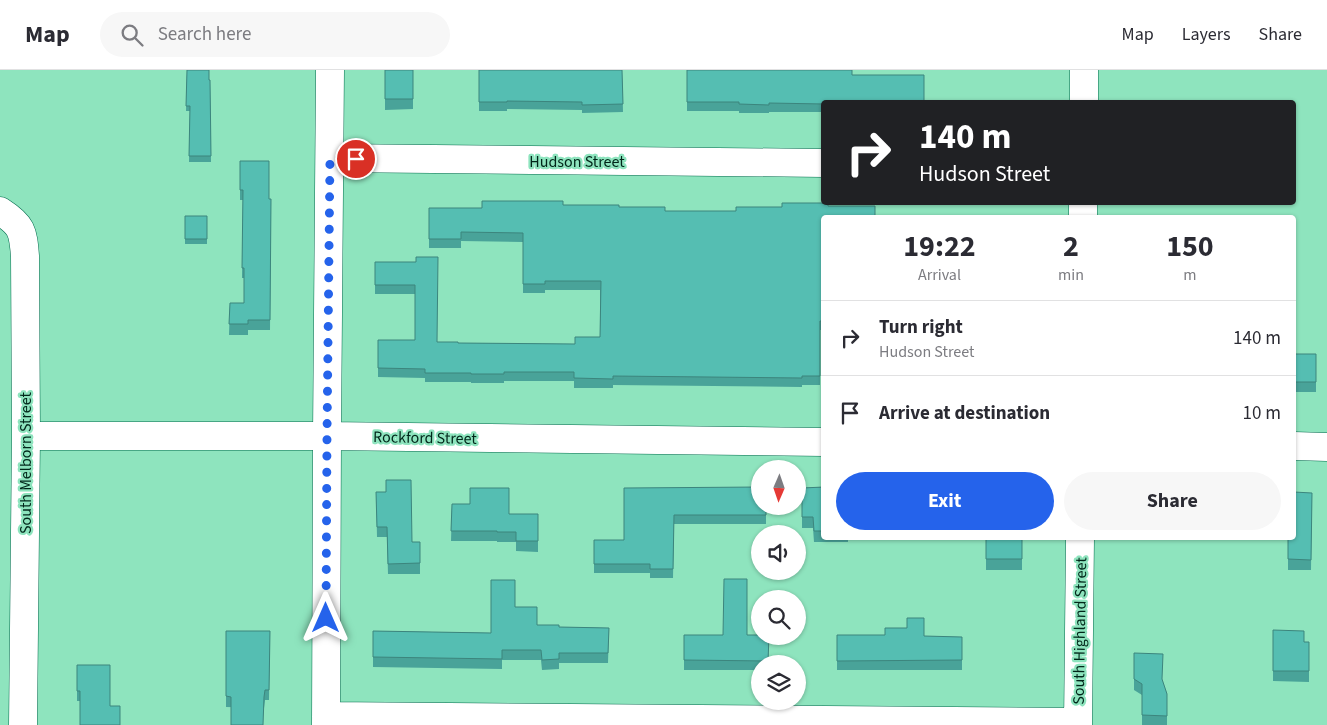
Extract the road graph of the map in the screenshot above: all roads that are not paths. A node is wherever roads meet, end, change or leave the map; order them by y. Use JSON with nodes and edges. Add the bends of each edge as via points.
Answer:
{"nodes":[{"id":1,"x":330,"y":70,"type":"edge"},
{"id":2,"x":1084,"y":70,"type":"edge"},
{"id":3,"x":1084,"y":100,"type":"edge"},
{"id":4,"x":330,"y":158,"type":"junction"},
{"id":5,"x":821,"y":163,"type":"edge"},
{"id":6,"x":0,"y":211,"type":"edge"},
{"id":7,"x":26,"y":436,"type":"junction"},
{"id":8,"x":327,"y":436,"type":"junction"},
{"id":9,"x":821,"y":442,"type":"edge"},
{"id":10,"x":1296,"y":446,"type":"edge"},
{"id":11,"x":1327,"y":447,"type":"edge"},
{"id":12,"x":1080,"y":540,"type":"edge"},
{"id":13,"x":326,"y":721,"type":"edge"},
{"id":14,"x":1078,"y":723,"type":"edge"},
{"id":15,"x":23,"y":725,"type":"edge"}],
"edges":[{"from":1,"to":4,"type":"street"},
{"from":2,"to":3,"type":"street"},
{"from":4,"to":5,"type":"street","name":"Hudson Street"},
{"from":4,"to":8,"type":"street"},
{"from":6,"to":7,"type":"street","name":"South Melborn Street","via":[[17,224],[24,244]]},
{"from":7,"to":8,"type":"street","name":"Rockford Street"},
{"from":7,"to":15,"type":"street","name":"South Melborn Street"},
{"from":8,"to":9,"type":"street","name":"Rockford Street"},
{"from":8,"to":13,"type":"street"},
{"from":10,"to":11,"type":"street"},
{"from":12,"to":14,"type":"street","name":"South Highland Street"},
{"from":13,"to":14,"type":"street"}]}
